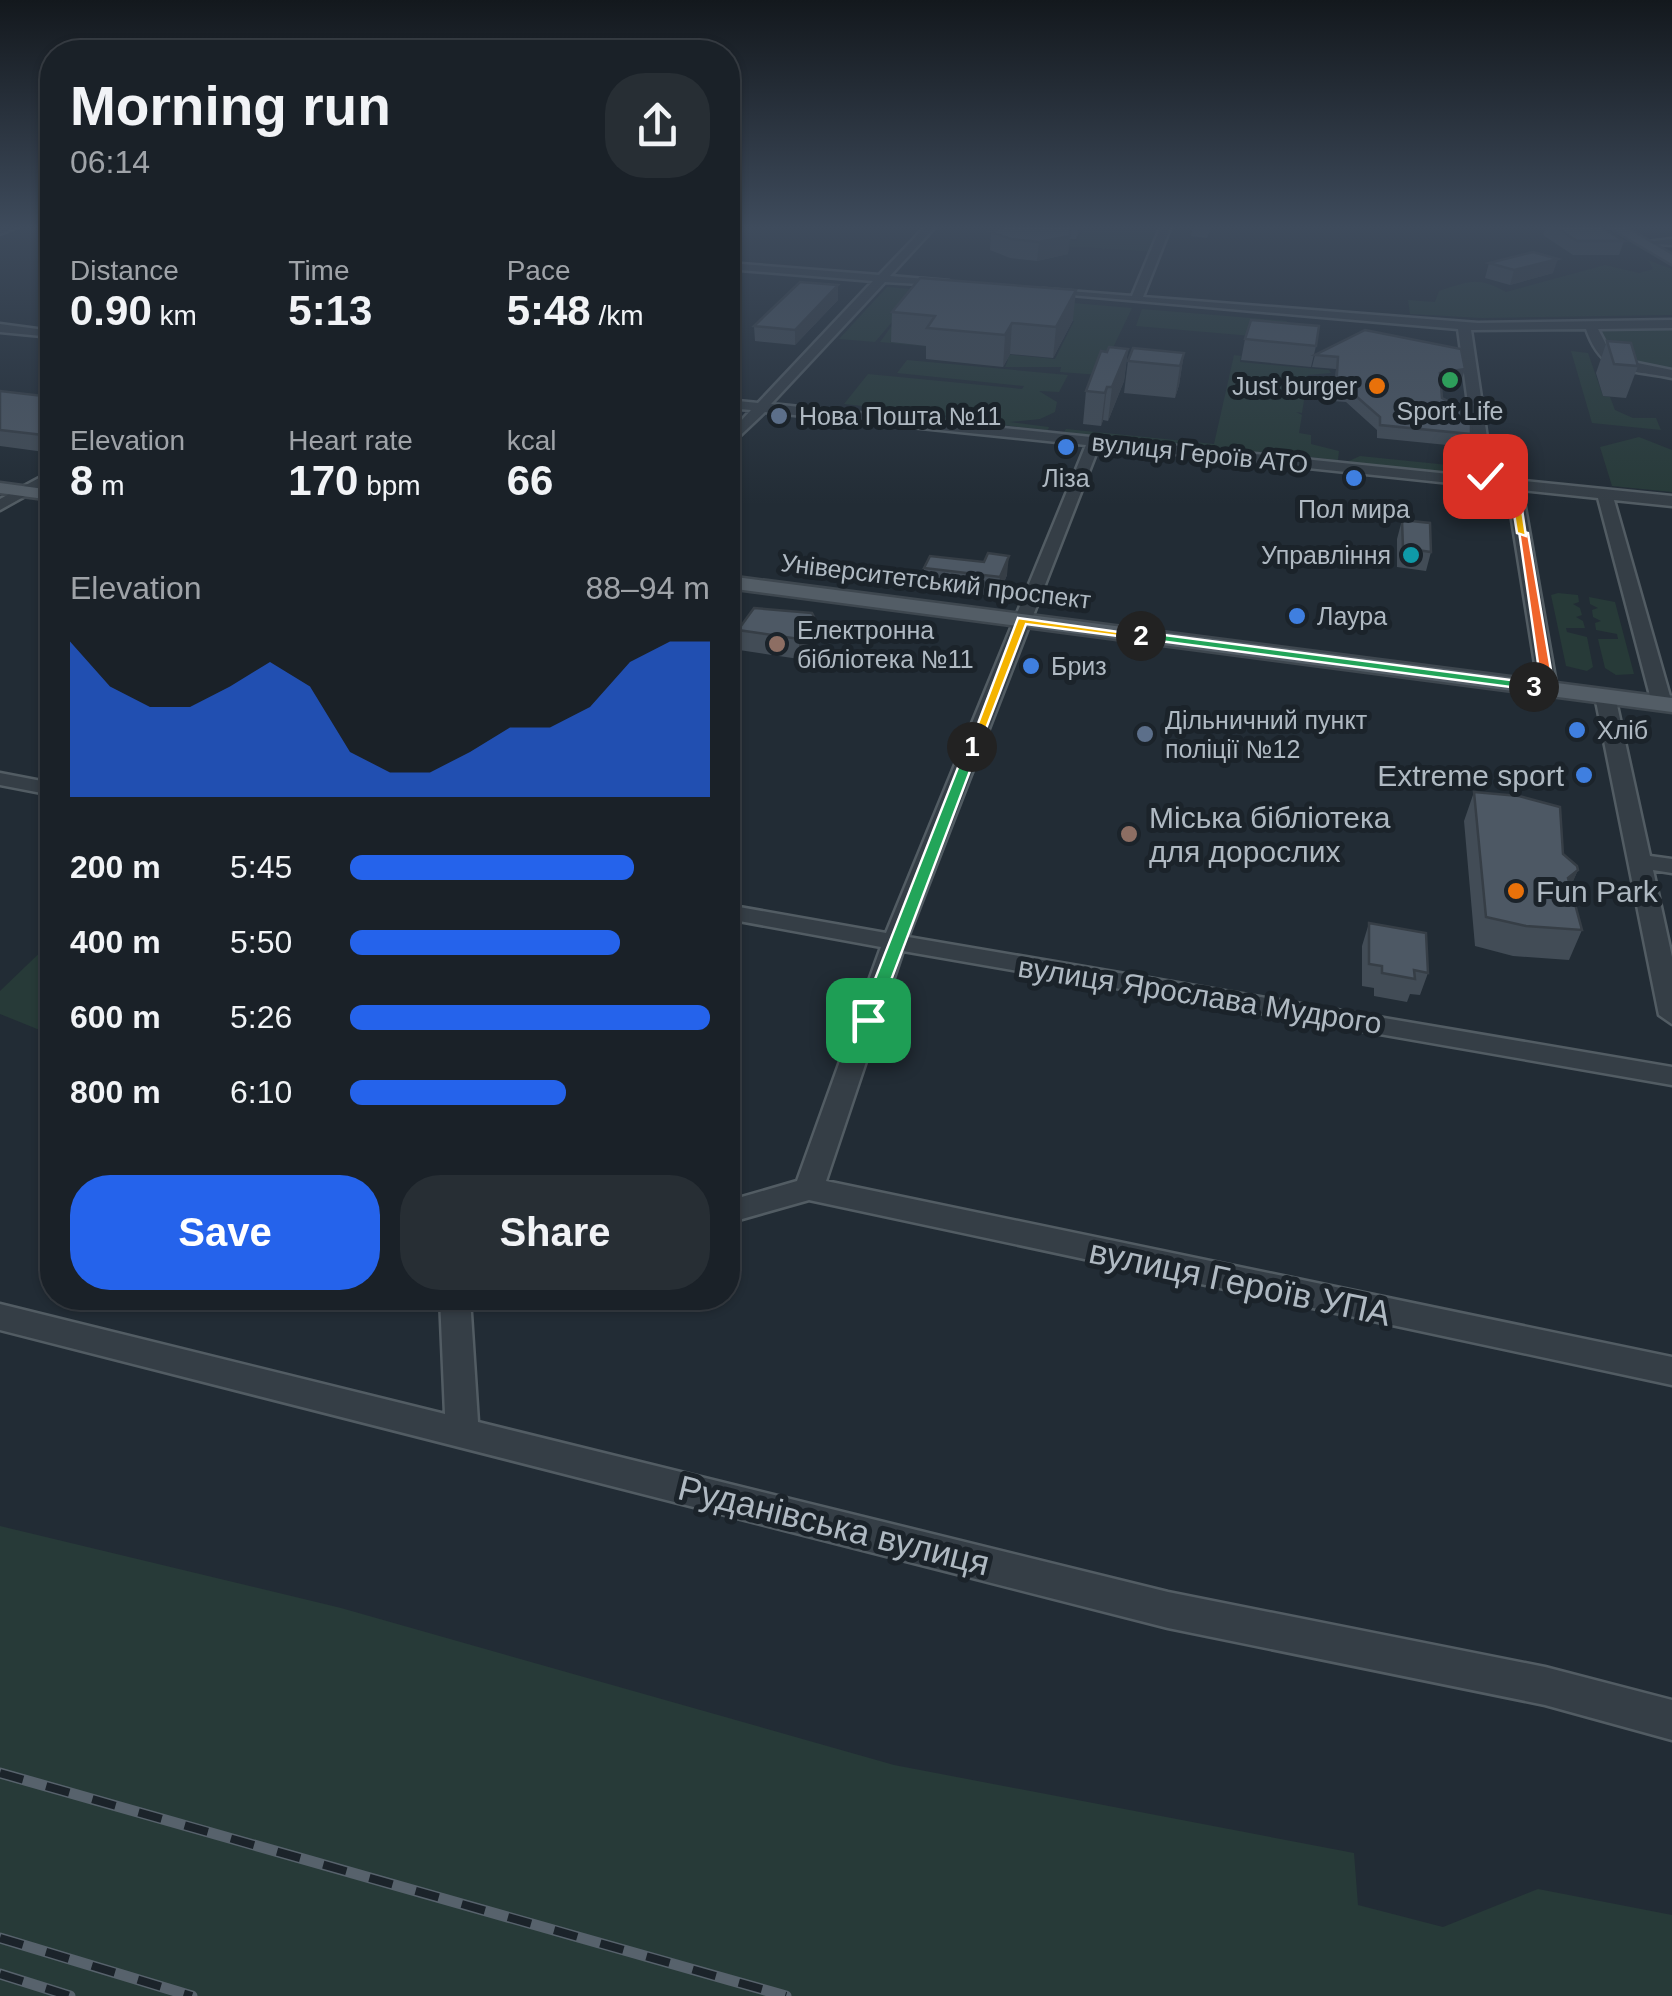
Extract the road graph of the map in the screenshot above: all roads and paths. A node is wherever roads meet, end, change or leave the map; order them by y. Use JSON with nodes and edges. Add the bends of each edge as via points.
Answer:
{"nodes":[{"id":1,"x":843,"y":319,"type":"edge"},
{"id":2,"x":1378,"y":319,"type":"edge"},
{"id":3,"x":1672,"y":324,"type":"edge"},
{"id":4,"x":1464,"y":326,"type":"junction"},
{"id":5,"x":1591,"y":326,"type":"junction"},
{"id":6,"x":0,"y":328,"type":"edge"},
{"id":7,"x":40,"y":333,"type":"edge"},
{"id":8,"x":1672,"y":374,"type":"edge"},
{"id":9,"x":740,"y":405,"type":"edge"},
{"id":10,"x":761,"y":407,"type":"junction"},
{"id":11,"x":740,"y":430,"type":"edge"},
{"id":12,"x":1094,"y":442,"type":"junction"},
{"id":13,"x":40,"y":481,"type":"edge"},
{"id":14,"x":1486,"y":482,"type":"junction"},
{"id":15,"x":1514,"y":485,"type":"junction"},
{"id":16,"x":0,"y":488,"type":"edge"},
{"id":17,"x":24,"y":491,"type":"junction"},
{"id":18,"x":40,"y":493,"type":"edge"},
{"id":19,"x":1605,"y":494,"type":"junction"},
{"id":20,"x":1672,"y":501,"type":"edge"},
{"id":21,"x":0,"y":505,"type":"edge"},
{"id":22,"x":740,"y":584,"type":"edge"},
{"id":23,"x":1022,"y":620,"type":"junction"},
{"id":24,"x":1548,"y":688,"type":"junction"},
{"id":25,"x":1605,"y":696,"type":"junction"},
{"id":26,"x":1667,"y":704,"type":"edge"},
{"id":27,"x":0,"y":779,"type":"edge"},
{"id":28,"x":40,"y":787,"type":"edge"},
{"id":29,"x":1640,"y":861,"type":"junction"},
{"id":30,"x":1672,"y":866,"type":"edge"},
{"id":31,"x":740,"y":914,"type":"edge"},
{"id":32,"x":894,"y":943,"type":"junction"},
{"id":33,"x":1672,"y":1015,"type":"edge"},
{"id":34,"x":1672,"y":1076,"type":"edge"},
{"id":35,"x":809,"y":1189,"type":"junction"},
{"id":36,"x":740,"y":1209,"type":"edge"},
{"id":37,"x":455,"y":1310,"type":"edge"},
{"id":38,"x":0,"y":1316,"type":"edge"},
{"id":39,"x":1672,"y":1372,"type":"edge"},
{"id":40,"x":462,"y":1430,"type":"junction"},
{"id":41,"x":1672,"y":1720,"type":"edge"}],
"edges":[{"from":1,"to":10,"type":"street"},
{"from":2,"to":4,"type":"street"},
{"from":3,"to":5,"type":"street"},
{"from":4,"to":5,"type":"street"},
{"from":4,"to":14,"type":"street"},
{"from":5,"to":8,"type":"street","via":[[1609,361]]},
{"from":6,"to":7,"type":"street"},
{"from":9,"to":10,"type":"street","name":"вулиця Героїв АТО"},
{"from":10,"to":11,"type":"street"},
{"from":10,"to":12,"type":"street","name":"вулиця Героїв АТО"},
{"from":12,"to":14,"type":"street","name":"вулиця Героїв АТО"},
{"from":12,"to":23,"type":"street"},
{"from":13,"to":17,"type":"street"},
{"from":14,"to":15,"type":"street","name":"вулиця Героїв АТО"},
{"from":15,"to":19,"type":"street","name":"вулиця Героїв АТО"},
{"from":15,"to":24,"type":"street"},
{"from":16,"to":17,"type":"main road"},
{"from":17,"to":18,"type":"main road"},
{"from":17,"to":21,"type":"street"},
{"from":19,"to":20,"type":"street","name":"вулиця Героїв АТО"},
{"from":19,"to":26,"type":"street"},
{"from":22,"to":23,"type":"main road","name":"Університетський проспект"},
{"from":23,"to":24,"type":"main road","name":"Університетський проспект"},
{"from":23,"to":32,"type":"street"},
{"from":24,"to":25,"type":"main road","name":"Університетський проспект"},
{"from":25,"to":26,"type":"main road","name":"Університетський проспект"},
{"from":25,"to":29,"type":"street"},
{"from":27,"to":28,"type":"street"},
{"from":29,"to":30,"type":"street"},
{"from":29,"to":33,"type":"street"},
{"from":31,"to":32,"type":"street","name":"вулиця Ярослава Мудрого"},
{"from":32,"to":34,"type":"street","name":"вулиця Ярослава Мудрого"},
{"from":32,"to":35,"type":"street"},
{"from":35,"to":36,"type":"street"},
{"from":35,"to":39,"type":"street","name":"вулиця Героїв УПА"},
{"from":37,"to":40,"type":"street"},
{"from":38,"to":40,"type":"street","name":"Руданівська вулиця"},
{"from":40,"to":41,"type":"street","name":"Руданівська вулиця","via":[[1168,1610],[1545,1686]]}]}
